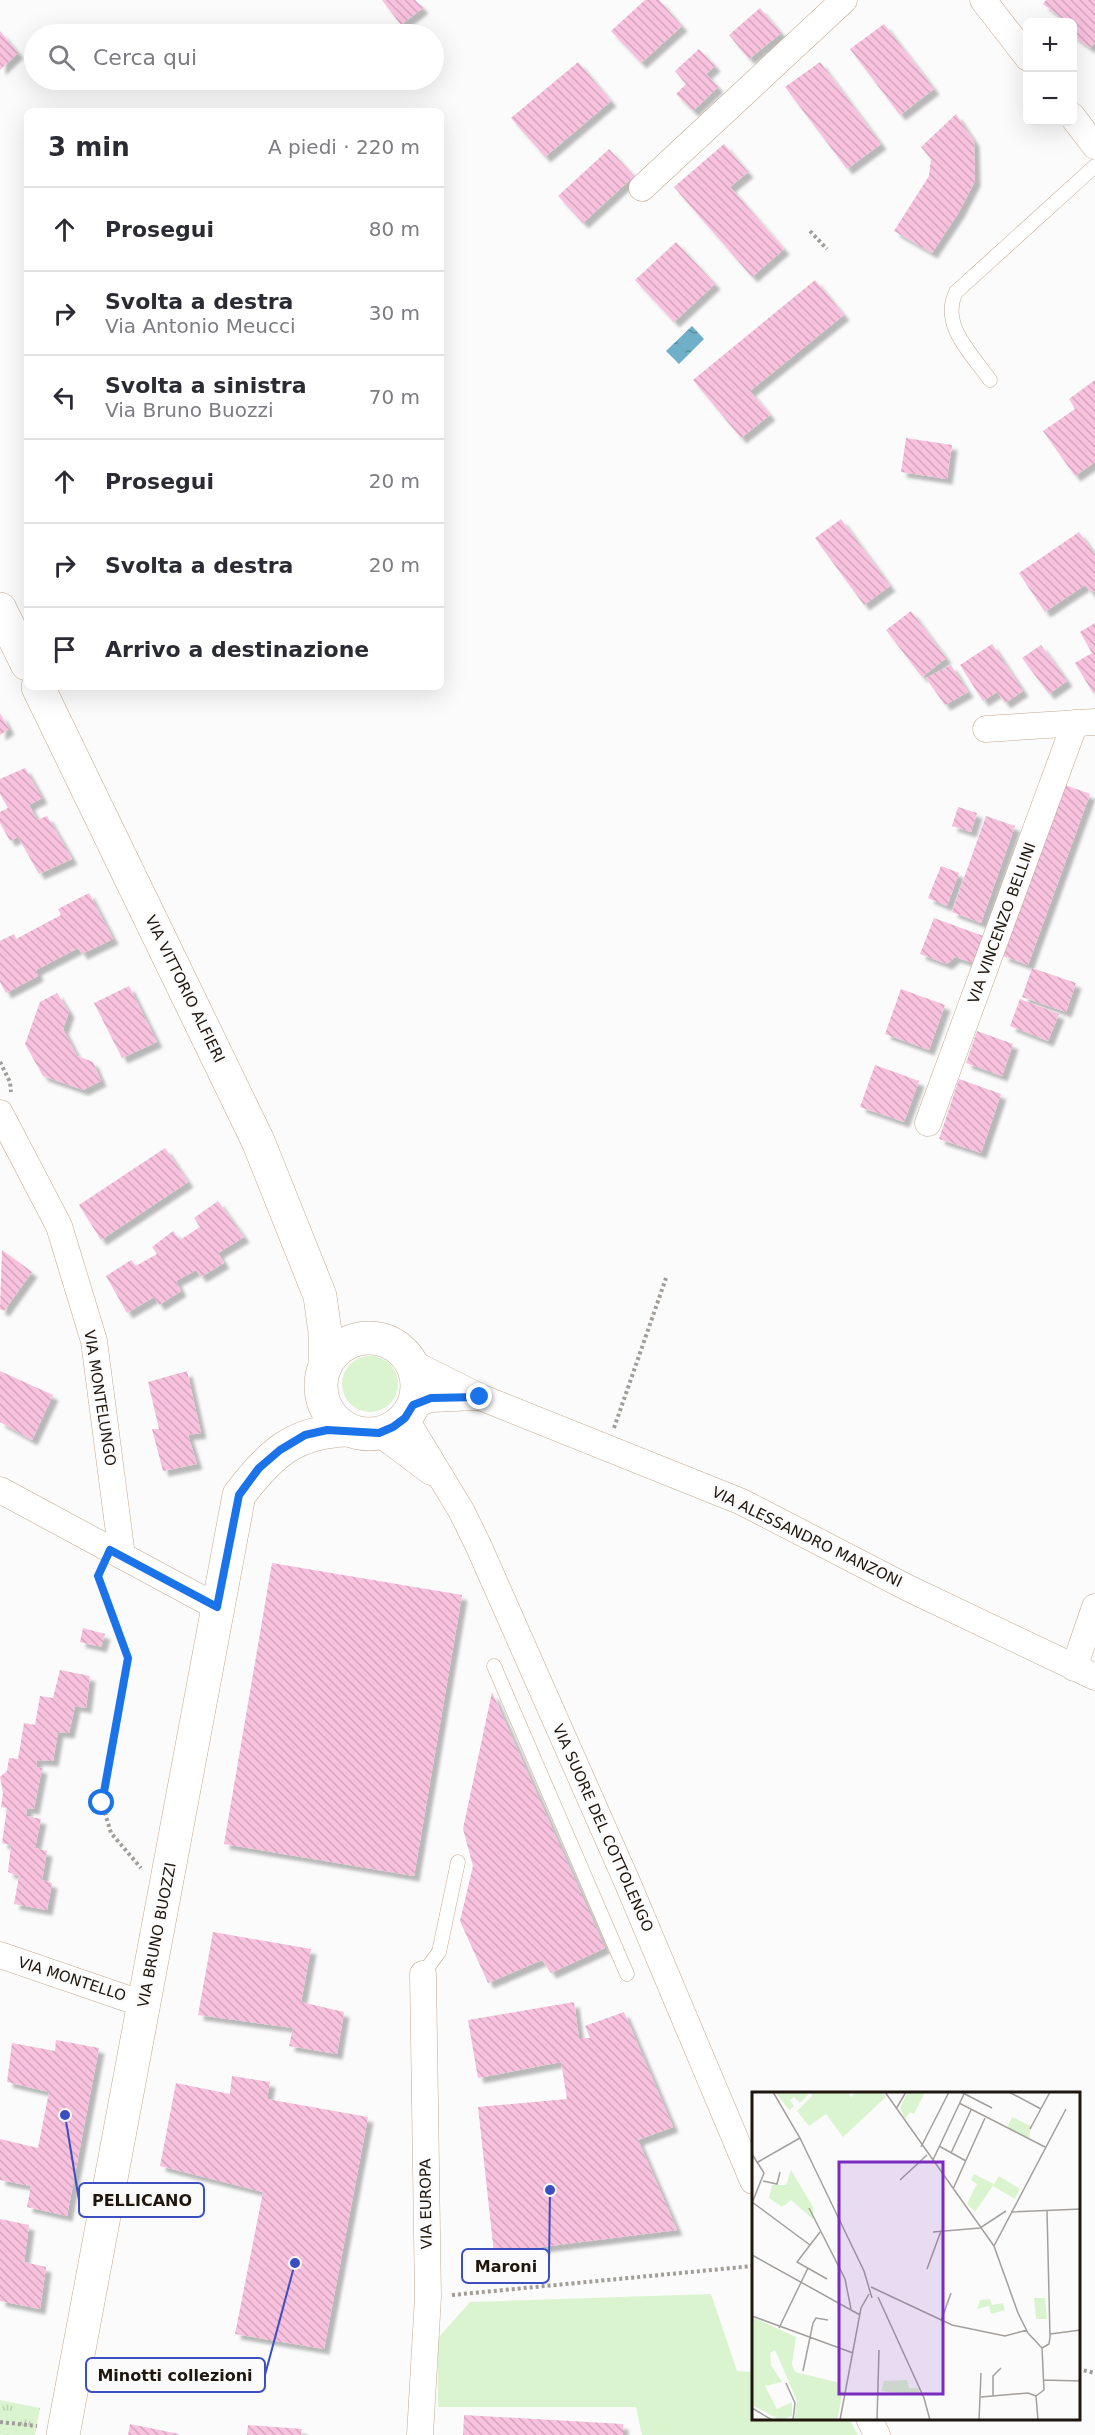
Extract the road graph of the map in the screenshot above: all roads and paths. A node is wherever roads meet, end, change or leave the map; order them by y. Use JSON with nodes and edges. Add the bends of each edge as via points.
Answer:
{"nodes":[{"id":1,"x":844,"y":0,"type":"edge"},
{"id":2,"x":983,"y":0,"type":"edge"},
{"id":3,"x":1023,"y":52,"type":"edge"},
{"id":4,"x":1077,"y":123,"type":"edge"},
{"id":5,"x":1095,"y":146,"type":"edge"},
{"id":6,"x":1095,"y":166,"type":"edge"},
{"id":7,"x":642,"y":188,"type":"dead end"},
{"id":8,"x":810,"y":231,"type":"dead end"},
{"id":9,"x":827,"y":249,"type":"dead end"},
{"id":10,"x":990,"y":380,"type":"dead end"},
{"id":11,"x":0,"y":609,"type":"edge"},
{"id":12,"x":24,"y":658,"type":"edge"},
{"id":13,"x":39,"y":690,"type":"edge"},
{"id":14,"x":1085,"y":722,"type":"edge"},
{"id":15,"x":986,"y":729,"type":"dead end"},
{"id":16,"x":0,"y":1113,"type":"edge"},
{"id":17,"x":928,"y":1123,"type":"dead end"},
{"id":18,"x":666,"y":1278,"type":"dead end"},
{"id":19,"x":320,"y":1296,"type":"junction"},
{"id":20,"x":359,"y":1339,"type":"junction"},
{"id":21,"x":410,"y":1362,"type":"junction"},
{"id":22,"x":323,"y":1374,"type":"junction"},
{"id":23,"x":480,"y":1397,"type":"junction"},
{"id":24,"x":387,"y":1421,"type":"junction"},
{"id":25,"x":607,"y":1447,"type":"junction"},
{"id":26,"x":280,"y":1450,"type":"junction"},
{"id":27,"x":0,"y":1490,"type":"edge"},
{"id":28,"x":116,"y":1553,"type":"junction"},
{"id":29,"x":217,"y":1607,"type":"junction"},
{"id":30,"x":1095,"y":1607,"type":"edge"},
{"id":31,"x":494,"y":1666,"type":"dead end"},
{"id":32,"x":1084,"y":1673,"type":"edge"},
{"id":33,"x":458,"y":1862,"type":"dead end"},
{"id":34,"x":143,"y":1872,"type":"dead end"},
{"id":35,"x":0,"y":1955,"type":"edge"},
{"id":36,"x":423,"y":1974,"type":"joint"},
{"id":37,"x":627,"y":1974,"type":"dead end"},
{"id":38,"x":143,"y":2004,"type":"junction"},
{"id":39,"x":752,"y":2179,"type":"edge"},
{"id":40,"x":752,"y":2266,"type":"edge"},
{"id":41,"x":428,"y":2297,"type":"junction"},
{"id":42,"x":1080,"y":2369,"type":"edge"},
{"id":43,"x":1095,"y":2373,"type":"edge"},
{"id":44,"x":869,"y":2420,"type":"edge"},
{"id":45,"x":0,"y":2422,"type":"edge"},
{"id":46,"x":64,"y":2432,"type":"edge"},
{"id":47,"x":420,"y":2435,"type":"edge"},
{"id":48,"x":877,"y":2435,"type":"edge"}],
"edges":[{"from":1,"to":7,"type":"street"},
{"from":2,"to":3,"type":"street"},
{"from":4,"to":5,"type":"street"},
{"from":6,"to":10,"type":"lane","via":[[956,292],[951,306],[952,324]]},
{"from":8,"to":9,"type":"path"},
{"from":11,"to":12,"type":"street"},
{"from":13,"to":19,"type":"street","name":"VIA VITTORIO ALFIERI","via":[[258,1141]]},
{"from":14,"to":15,"type":"street","name":"VIA VINCENZO BELLINI"},
{"from":14,"to":17,"type":"street","name":"VIA VINCENZO BELLINI"},
{"from":16,"to":28,"type":"street","name":"VIA MONTELUNGO","via":[[59,1226],[94,1341]]},
{"from":18,"to":25,"type":"path"},
{"from":19,"to":20,"type":"street","name":"VIA VITTORIO ALFIERI"},
{"from":19,"to":22,"type":"street","name":"VIA VITTORIO ALFIERI","via":[[326,1332]]},
{"from":20,"to":21,"type":"street","via":[[388,1342]]},
{"from":20,"to":22,"type":"street","via":[[333,1354]]},
{"from":21,"to":23,"type":"street","name":"VIA ALESSANDRO MANZONI"},
{"from":21,"to":24,"type":"street","via":[[417,1390]]},
{"from":22,"to":24,"type":"street","via":[[322,1396],[337,1422]]},
{"from":22,"to":26,"type":"street","name":"VIA BRUNO BUOZZI","via":[[306,1414]]},
{"from":23,"to":24,"type":"street","name":"VIA ALESSANDRO MANZONI","via":[[431,1398]]},
{"from":23,"to":25,"type":"street","name":"VIA ALESSANDRO MANZONI"},
{"from":24,"to":26,"type":"street","name":"VIA BRUNO BUOZZI","via":[[305,1435]]},
{"from":24,"to":39,"type":"street","name":"VIA SUORE DEL COTTOLENGO","via":[[441,1479],[474,1538],[624,1873]]},
{"from":25,"to":32,"type":"street","name":"VIA ALESSANDRO MANZONI","via":[[742,1502]]},
{"from":26,"to":29,"type":"street","name":"VIA BRUNO BUOZZI","via":[[259,1468],[239,1495]]},
{"from":27,"to":28,"type":"street"},
{"from":28,"to":29,"type":"street"},
{"from":28,"to":34,"type":"path","via":[[98,1576],[128,1658],[102,1803],[111,1833]]},
{"from":29,"to":38,"type":"street","name":"VIA BRUNO BUOZZI"},
{"from":30,"to":32,"type":"street"},
{"from":31,"to":37,"type":"lane"},
{"from":33,"to":36,"type":"lane","via":[[440,1952]]},
{"from":35,"to":38,"type":"street","name":"VIA MONTELLO"},
{"from":36,"to":41,"type":"street","name":"VIA EUROPA"},
{"from":38,"to":46,"type":"street","name":"VIA BRUNO BUOZZI"},
{"from":40,"to":41,"type":"path"},
{"from":41,"to":47,"type":"street","name":"VIA EUROPA"},
{"from":42,"to":43,"type":"path"},
{"from":44,"to":48,"type":"street"},
{"from":45,"to":46,"type":"path"}]}
